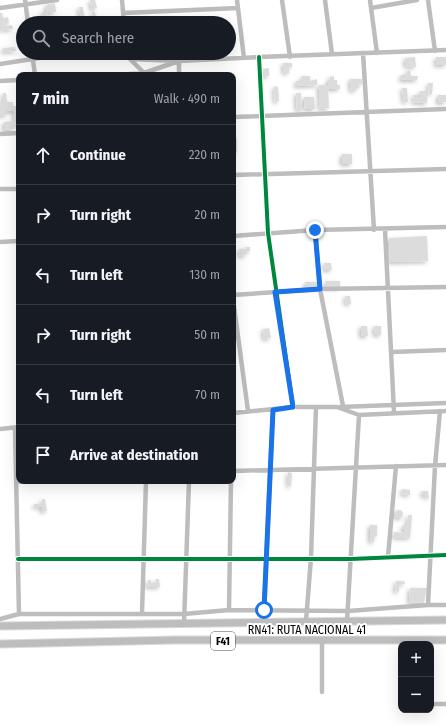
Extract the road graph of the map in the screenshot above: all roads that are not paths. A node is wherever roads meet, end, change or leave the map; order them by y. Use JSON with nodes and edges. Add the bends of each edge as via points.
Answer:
{"nodes":[{"id":1,"x":57,"y":0,"type":"edge"},
{"id":2,"x":122,"y":0,"type":"edge"},
{"id":3,"x":237,"y":0,"type":"edge"},
{"id":4,"x":282,"y":0,"type":"edge"},
{"id":5,"x":325,"y":0,"type":"edge"},
{"id":6,"x":370,"y":0,"type":"edge"},
{"id":7,"x":417,"y":0,"type":"edge"},
{"id":8,"x":428,"y":0,"type":"edge"},
{"id":9,"x":25,"y":2,"type":"edge"},
{"id":10,"x":0,"y":8,"type":"edge"},
{"id":11,"x":238,"y":8,"type":"junction"},
{"id":12,"x":371,"y":8,"type":"junction"},
{"id":13,"x":123,"y":12,"type":"junction"},
{"id":14,"x":27,"y":16,"type":"edge"},
{"id":15,"x":123,"y":16,"type":"edge"},
{"id":16,"x":435,"y":50,"type":"junction"},
{"id":17,"x":446,"y":50,"type":"edge"},
{"id":18,"x":363,"y":53,"type":"junction"},
{"id":19,"x":377,"y":53,"type":"junction"},
{"id":20,"x":332,"y":54,"type":"junction"},
{"id":21,"x":290,"y":56,"type":"junction"},
{"id":22,"x":259,"y":57,"type":"junction"},
{"id":23,"x":236,"y":58,"type":"edge"},
{"id":24,"x":244,"y":58,"type":"junction"},
{"id":25,"x":26,"y":60,"type":"edge"},
{"id":26,"x":33,"y":60,"type":"edge"},
{"id":27,"x":131,"y":60,"type":"edge"},
{"id":28,"x":146,"y":60,"type":"edge"},
{"id":29,"x":212,"y":60,"type":"edge"},
{"id":30,"x":179,"y":62,"type":"junction"},
{"id":31,"x":0,"y":64,"type":"edge"},
{"id":32,"x":35,"y":72,"type":"edge"},
{"id":33,"x":143,"y":72,"type":"edge"},
{"id":34,"x":155,"y":72,"type":"edge"},
{"id":35,"x":179,"y":72,"type":"edge"},
{"id":36,"x":16,"y":80,"type":"edge"},
{"id":37,"x":0,"y":81,"type":"edge"},
{"id":38,"x":446,"y":110,"type":"edge"},
{"id":39,"x":367,"y":112,"type":"junction"},
{"id":40,"x":262,"y":116,"type":"junction"},
{"id":41,"x":236,"y":117,"type":"edge"},
{"id":42,"x":16,"y":133,"type":"edge"},
{"id":43,"x":0,"y":134,"type":"edge"},
{"id":44,"x":446,"y":169,"type":"edge"},
{"id":45,"x":371,"y":172,"type":"junction"},
{"id":46,"x":266,"y":174,"type":"junction"},
{"id":47,"x":236,"y":175,"type":"edge"},
{"id":48,"x":0,"y":189,"type":"edge"},
{"id":49,"x":16,"y":189,"type":"edge"},
{"id":50,"x":446,"y":227,"type":"edge"},
{"id":51,"x":315,"y":230,"type":"junction"},
{"id":52,"x":374,"y":230,"type":"junction"},
{"id":53,"x":385,"y":230,"type":"junction"},
{"id":54,"x":268,"y":233,"type":"junction"},
{"id":55,"x":236,"y":236,"type":"edge"},
{"id":56,"x":16,"y":241,"type":"edge"},
{"id":57,"x":0,"y":242,"type":"edge"},
{"id":58,"x":446,"y":287,"type":"edge"},
{"id":59,"x":388,"y":288,"type":"junction"},
{"id":60,"x":320,"y":289,"type":"junction"},
{"id":61,"x":275,"y":292,"type":"junction"},
{"id":62,"x":236,"y":295,"type":"edge"},
{"id":63,"x":236,"y":321,"type":"edge"},
{"id":64,"x":446,"y":350,"type":"edge"},
{"id":65,"x":392,"y":352,"type":"junction"},
{"id":66,"x":446,"y":403,"type":"edge"},
{"id":67,"x":394,"y":404,"type":"junction"},
{"id":68,"x":343,"y":406,"type":"junction"},
{"id":69,"x":293,"y":407,"type":"junction"},
{"id":70,"x":316,"y":407,"type":"junction"},
{"id":71,"x":337,"y":407,"type":"junction"},
{"id":72,"x":273,"y":410,"type":"junction"},
{"id":73,"x":248,"y":411,"type":"junction"},
{"id":74,"x":440,"y":411,"type":"junction"},
{"id":75,"x":446,"y":411,"type":"edge"},
{"id":76,"x":394,"y":412,"type":"junction"},
{"id":77,"x":236,"y":413,"type":"edge"},
{"id":78,"x":359,"y":415,"type":"junction"},
{"id":79,"x":16,"y":428,"type":"edge"},
{"id":80,"x":0,"y":429,"type":"edge"},
{"id":81,"x":446,"y":465,"type":"edge"},
{"id":82,"x":396,"y":466,"type":"junction"},
{"id":83,"x":435,"y":466,"type":"junction"},
{"id":84,"x":356,"y":467,"type":"junction"},
{"id":85,"x":314,"y":469,"type":"junction"},
{"id":86,"x":270,"y":470,"type":"junction"},
{"id":87,"x":236,"y":472,"type":"edge"},
{"id":88,"x":16,"y":484,"type":"edge"},
{"id":89,"x":146,"y":484,"type":"edge"},
{"id":90,"x":189,"y":484,"type":"edge"},
{"id":91,"x":231,"y":484,"type":"edge"},
{"id":92,"x":446,"y":555,"type":"edge"},
{"id":93,"x":431,"y":556,"type":"junction"},
{"id":94,"x":388,"y":557,"type":"junction"},
{"id":95,"x":144,"y":558,"type":"junction"},
{"id":96,"x":311,"y":558,"type":"junction"},
{"id":97,"x":185,"y":559,"type":"junction"},
{"id":98,"x":266,"y":559,"type":"junction"},
{"id":99,"x":351,"y":559,"type":"junction"},
{"id":100,"x":18,"y":560,"type":"junction"},
{"id":101,"x":229,"y":560,"type":"junction"},
{"id":102,"x":428,"y":605,"type":"junction"},
{"id":103,"x":446,"y":605,"type":"edge"},
{"id":104,"x":229,"y":610,"type":"junction"},
{"id":105,"x":264,"y":610,"type":"junction"},
{"id":106,"x":306,"y":610,"type":"junction"},
{"id":107,"x":348,"y":611,"type":"junction"},
{"id":108,"x":19,"y":614,"type":"junction"},
{"id":109,"x":142,"y":614,"type":"junction"},
{"id":110,"x":184,"y":614,"type":"junction"},
{"id":111,"x":0,"y":619,"type":"edge"},
{"id":112,"x":446,"y":620,"type":"edge"},
{"id":113,"x":306,"y":621,"type":"junction"},
{"id":114,"x":347,"y":621,"type":"junction"},
{"id":115,"x":184,"y":624,"type":"junction"},
{"id":116,"x":0,"y":626,"type":"edge"},
{"id":117,"x":446,"y":640,"type":"edge"},
{"id":118,"x":322,"y":641,"type":"junction"},
{"id":119,"x":0,"y":644,"type":"edge"},
{"id":120,"x":322,"y":692,"type":"dead end"},
{"id":121,"x":434,"y":704,"type":"edge"},
{"id":122,"x":446,"y":704,"type":"edge"}],
"edges":[{"from":1,"to":9,"type":"street"},
{"from":2,"to":13,"type":"street"},
{"from":3,"to":11,"type":"street"},
{"from":4,"to":21,"type":"street"},
{"from":5,"to":20,"type":"street"},
{"from":6,"to":12,"type":"street"},
{"from":7,"to":12,"type":"street"},
{"from":8,"to":16,"type":"street"},
{"from":9,"to":10,"type":"street"},
{"from":9,"to":14,"type":"street"},
{"from":11,"to":13,"type":"street"},
{"from":11,"to":24,"type":"street"},
{"from":12,"to":19,"type":"street"},
{"from":13,"to":15,"type":"street"},
{"from":16,"to":17,"type":"street"},
{"from":16,"to":19,"type":"street"},
{"from":18,"to":19,"type":"street"},
{"from":18,"to":20,"type":"street"},
{"from":18,"to":39,"type":"street"},
{"from":20,"to":21,"type":"street"},
{"from":21,"to":22,"type":"street"},
{"from":22,"to":24,"type":"street"},
{"from":22,"to":40,"type":"street"},
{"from":23,"to":24,"type":"street"},
{"from":25,"to":31,"type":"street"},
{"from":26,"to":32,"type":"street"},
{"from":27,"to":33,"type":"street"},
{"from":28,"to":30,"type":"street"},
{"from":29,"to":30,"type":"street"},
{"from":30,"to":34,"type":"street"},
{"from":30,"to":35,"type":"street"},
{"from":36,"to":37,"type":"street"},
{"from":38,"to":39,"type":"street"},
{"from":39,"to":40,"type":"street"},
{"from":39,"to":45,"type":"street"},
{"from":40,"to":41,"type":"street"},
{"from":40,"to":46,"type":"street"},
{"from":42,"to":43,"type":"street"},
{"from":44,"to":45,"type":"street"},
{"from":45,"to":46,"type":"street"},
{"from":45,"to":52,"type":"street"},
{"from":46,"to":47,"type":"street"},
{"from":46,"to":54,"type":"street"},
{"from":48,"to":49,"type":"street"},
{"from":50,"to":53,"type":"street"},
{"from":51,"to":52,"type":"street"},
{"from":51,"to":54,"type":"street"},
{"from":51,"to":60,"type":"street"},
{"from":52,"to":53,"type":"street"},
{"from":53,"to":59,"type":"street"},
{"from":54,"to":55,"type":"street"},
{"from":54,"to":61,"type":"street"},
{"from":56,"to":57,"type":"street"},
{"from":58,"to":59,"type":"street"},
{"from":59,"to":60,"type":"street"},
{"from":59,"to":65,"type":"street"},
{"from":60,"to":61,"type":"street"},
{"from":60,"to":68,"type":"street"},
{"from":61,"to":62,"type":"street"},
{"from":61,"to":69,"type":"street"},
{"from":63,"to":73,"type":"street"},
{"from":64,"to":65,"type":"street"},
{"from":65,"to":67,"type":"street"},
{"from":66,"to":67,"type":"street"},
{"from":67,"to":68,"type":"street"},
{"from":67,"to":76,"type":"street"},
{"from":68,"to":71,"type":"street"},
{"from":69,"to":70,"type":"street"},
{"from":69,"to":72,"type":"street"},
{"from":70,"to":71,"type":"street"},
{"from":70,"to":85,"type":"street"},
{"from":71,"to":78,"type":"street"},
{"from":72,"to":73,"type":"street"},
{"from":72,"to":86,"type":"street"},
{"from":73,"to":77,"type":"street"},
{"from":74,"to":75,"type":"street"},
{"from":74,"to":76,"type":"street"},
{"from":74,"to":83,"type":"street"},
{"from":76,"to":78,"type":"street"},
{"from":78,"to":84,"type":"street"},
{"from":79,"to":80,"type":"street"},
{"from":81,"to":83,"type":"street"},
{"from":82,"to":83,"type":"street"},
{"from":82,"to":84,"type":"street"},
{"from":82,"to":94,"type":"street"},
{"from":83,"to":93,"type":"street"},
{"from":84,"to":85,"type":"street"},
{"from":84,"to":99,"type":"street"},
{"from":85,"to":86,"type":"street"},
{"from":85,"to":96,"type":"street"},
{"from":86,"to":87,"type":"street"},
{"from":86,"to":98,"type":"street"},
{"from":88,"to":100,"type":"street"},
{"from":89,"to":95,"type":"street"},
{"from":90,"to":97,"type":"street"},
{"from":91,"to":101,"type":"street"},
{"from":92,"to":93,"type":"street"},
{"from":93,"to":94,"type":"street"},
{"from":93,"to":102,"type":"street"},
{"from":94,"to":99,"type":"street"},
{"from":95,"to":97,"type":"street"},
{"from":95,"to":100,"type":"street"},
{"from":95,"to":109,"type":"street"},
{"from":96,"to":98,"type":"street"},
{"from":96,"to":99,"type":"street"},
{"from":96,"to":106,"type":"street"},
{"from":97,"to":101,"type":"street"},
{"from":97,"to":110,"type":"street"},
{"from":98,"to":101,"type":"street"},
{"from":98,"to":105,"type":"street"},
{"from":99,"to":107,"type":"street"},
{"from":100,"to":108,"type":"street"},
{"from":101,"to":104,"type":"street"},
{"from":102,"to":103,"type":"street"},
{"from":102,"to":107,"type":"street"},
{"from":104,"to":105,"type":"street"},
{"from":104,"to":110,"type":"street"},
{"from":105,"to":106,"type":"street"},
{"from":106,"to":107,"type":"street"},
{"from":106,"to":113,"type":"street"},
{"from":107,"to":114,"type":"street"},
{"from":108,"to":109,"type":"street"},
{"from":108,"to":111,"type":"street"},
{"from":109,"to":110,"type":"street"},
{"from":110,"to":115,"type":"street"},
{"from":112,"to":114,"type":"main road","name":"RN41: RUTA NACIONAL 41","number":"F41"},
{"from":113,"to":114,"type":"main road","name":"RN41: RUTA NACIONAL 41","number":"F41"},
{"from":113,"to":115,"type":"main road","name":"RN41: RUTA NACIONAL 41","number":"F41"},
{"from":115,"to":116,"type":"main road","name":"RN41: RUTA NACIONAL 41","number":"F41"},
{"from":117,"to":118,"type":"main road","name":"RN41: RUTA NACIONAL 41","number":"F41"},
{"from":118,"to":119,"type":"main road","name":"RN41: RUTA NACIONAL 41","number":"F41","via":[[167,640]]},
{"from":118,"to":120,"type":"street"},
{"from":121,"to":122,"type":"street"}]}
